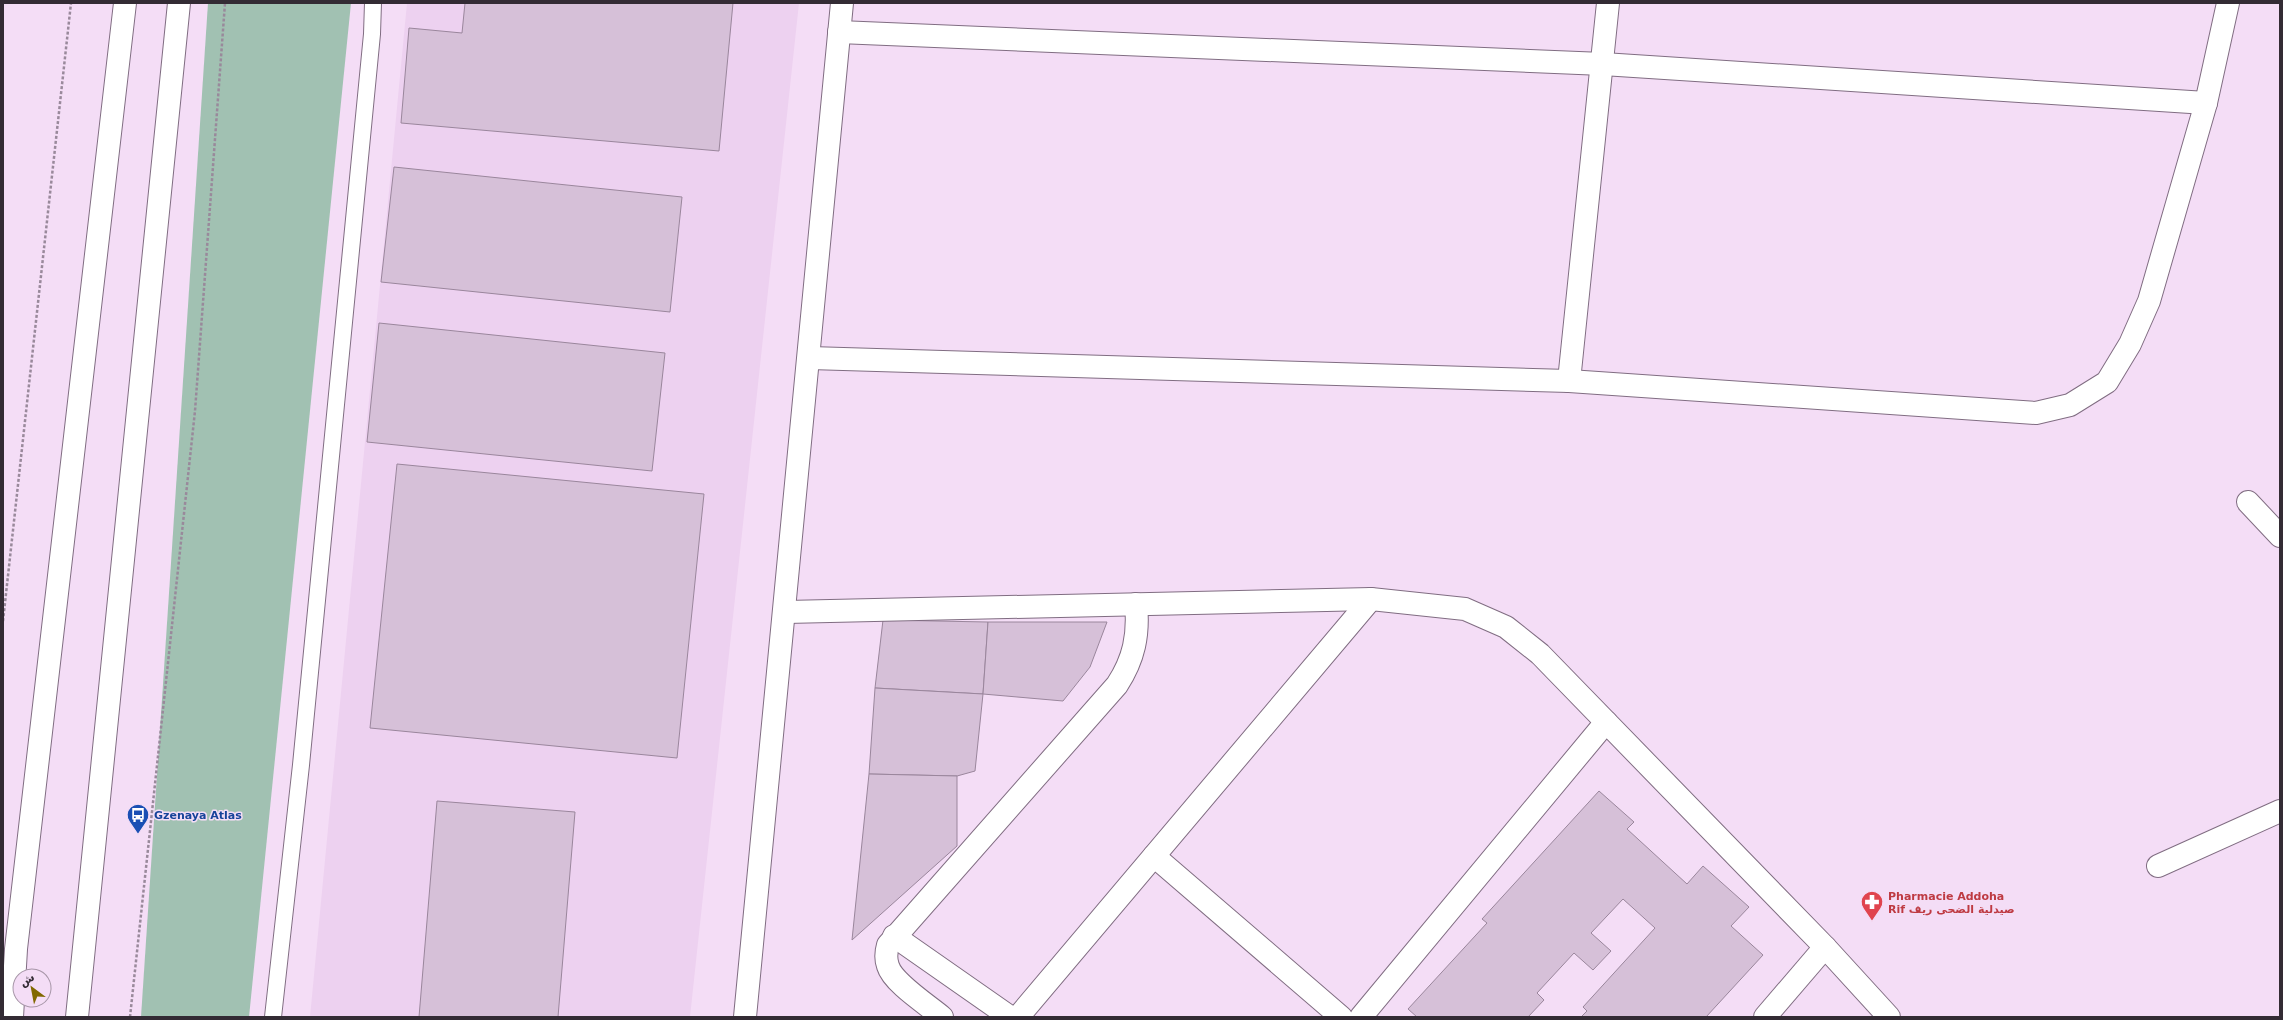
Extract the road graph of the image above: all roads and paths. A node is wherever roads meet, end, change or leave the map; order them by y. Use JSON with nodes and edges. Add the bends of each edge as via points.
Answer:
{"nodes":[{"id":1,"x":71,"y":3,"type":"edge"},
{"id":2,"x":125,"y":3,"type":"edge"},
{"id":3,"x":179,"y":3,"type":"edge"},
{"id":4,"x":225,"y":3,"type":"edge"},
{"id":5,"x":373,"y":3,"type":"edge"},
{"id":6,"x":842,"y":3,"type":"edge"},
{"id":7,"x":1608,"y":3,"type":"edge"},
{"id":8,"x":2228,"y":3,"type":"edge"},
{"id":9,"x":839,"y":32,"type":"junction"},
{"id":10,"x":1603,"y":64,"type":"junction"},
{"id":11,"x":2206,"y":103,"type":"junction"},
{"id":12,"x":810,"y":358,"type":"junction"},
{"id":13,"x":1568,"y":381,"type":"junction"},
{"id":14,"x":2248,"y":502,"type":"dead end"},
{"id":15,"x":2280,"y":536,"type":"edge"},
{"id":16,"x":1371,"y":599,"type":"junction"},
{"id":17,"x":1136,"y":604,"type":"junction"},
{"id":18,"x":786,"y":612,"type":"junction"},
{"id":19,"x":3,"y":621,"type":"edge"},
{"id":20,"x":1606,"y":722,"type":"junction"},
{"id":21,"x":2280,"y":811,"type":"edge"},
{"id":22,"x":1154,"y":856,"type":"junction"},
{"id":23,"x":2158,"y":866,"type":"dead end"},
{"id":24,"x":894,"y":936,"type":"junction"},
{"id":25,"x":1825,"y":947,"type":"junction"},
{"id":26,"x":10,"y":955,"type":"edge"},
{"id":27,"x":12,"y":1017,"type":"edge"},
{"id":28,"x":77,"y":1017,"type":"edge"},
{"id":29,"x":130,"y":1017,"type":"edge"},
{"id":30,"x":273,"y":1017,"type":"edge"},
{"id":31,"x":745,"y":1017,"type":"edge"},
{"id":32,"x":942,"y":1017,"type":"edge"},
{"id":33,"x":1010,"y":1017,"type":"edge"},
{"id":34,"x":1018,"y":1017,"type":"edge"},
{"id":35,"x":1340,"y":1017,"type":"edge"},
{"id":36,"x":1361,"y":1017,"type":"edge"},
{"id":37,"x":1765,"y":1017,"type":"edge"},
{"id":38,"x":1889,"y":1017,"type":"edge"}],
"edges":[{"from":1,"to":19,"type":"path"},
{"from":2,"to":26,"type":"main road"},
{"from":3,"to":28,"type":"main road"},
{"from":4,"to":29,"type":"path","via":[[195,411]]},
{"from":5,"to":30,"type":"lane","via":[[303,749]]},
{"from":6,"to":9,"type":"main road"},
{"from":7,"to":10,"type":"main road"},
{"from":8,"to":11,"type":"main road"},
{"from":9,"to":10,"type":"main road"},
{"from":9,"to":12,"type":"main road"},
{"from":10,"to":11,"type":"main road"},
{"from":10,"to":13,"type":"main road"},
{"from":11,"to":13,"type":"main road","via":[[2149,301],[2130,344],[2107,382],[2070,405],[2036,413]]},
{"from":12,"to":13,"type":"main road"},
{"from":12,"to":18,"type":"main road"},
{"from":14,"to":15,"type":"main road"},
{"from":16,"to":17,"type":"main road"},
{"from":16,"to":20,"type":"main road","via":[[1465,609],[1506,627],[1540,654]]},
{"from":16,"to":22,"type":"main road"},
{"from":17,"to":18,"type":"main road"},
{"from":17,"to":24,"type":"main road","via":[[1136,644],[1117,685]]},
{"from":18,"to":31,"type":"main road"},
{"from":20,"to":25,"type":"main road"},
{"from":20,"to":36,"type":"main road"},
{"from":21,"to":23,"type":"main road"},
{"from":22,"to":34,"type":"main road"},
{"from":22,"to":35,"type":"main road"},
{"from":24,"to":32,"type":"main road","via":[[888,944],[886,955],[892,975]]},
{"from":24,"to":33,"type":"main road"},
{"from":25,"to":37,"type":"main road"},
{"from":25,"to":38,"type":"main road"},
{"from":26,"to":27,"type":"main road"}]}
